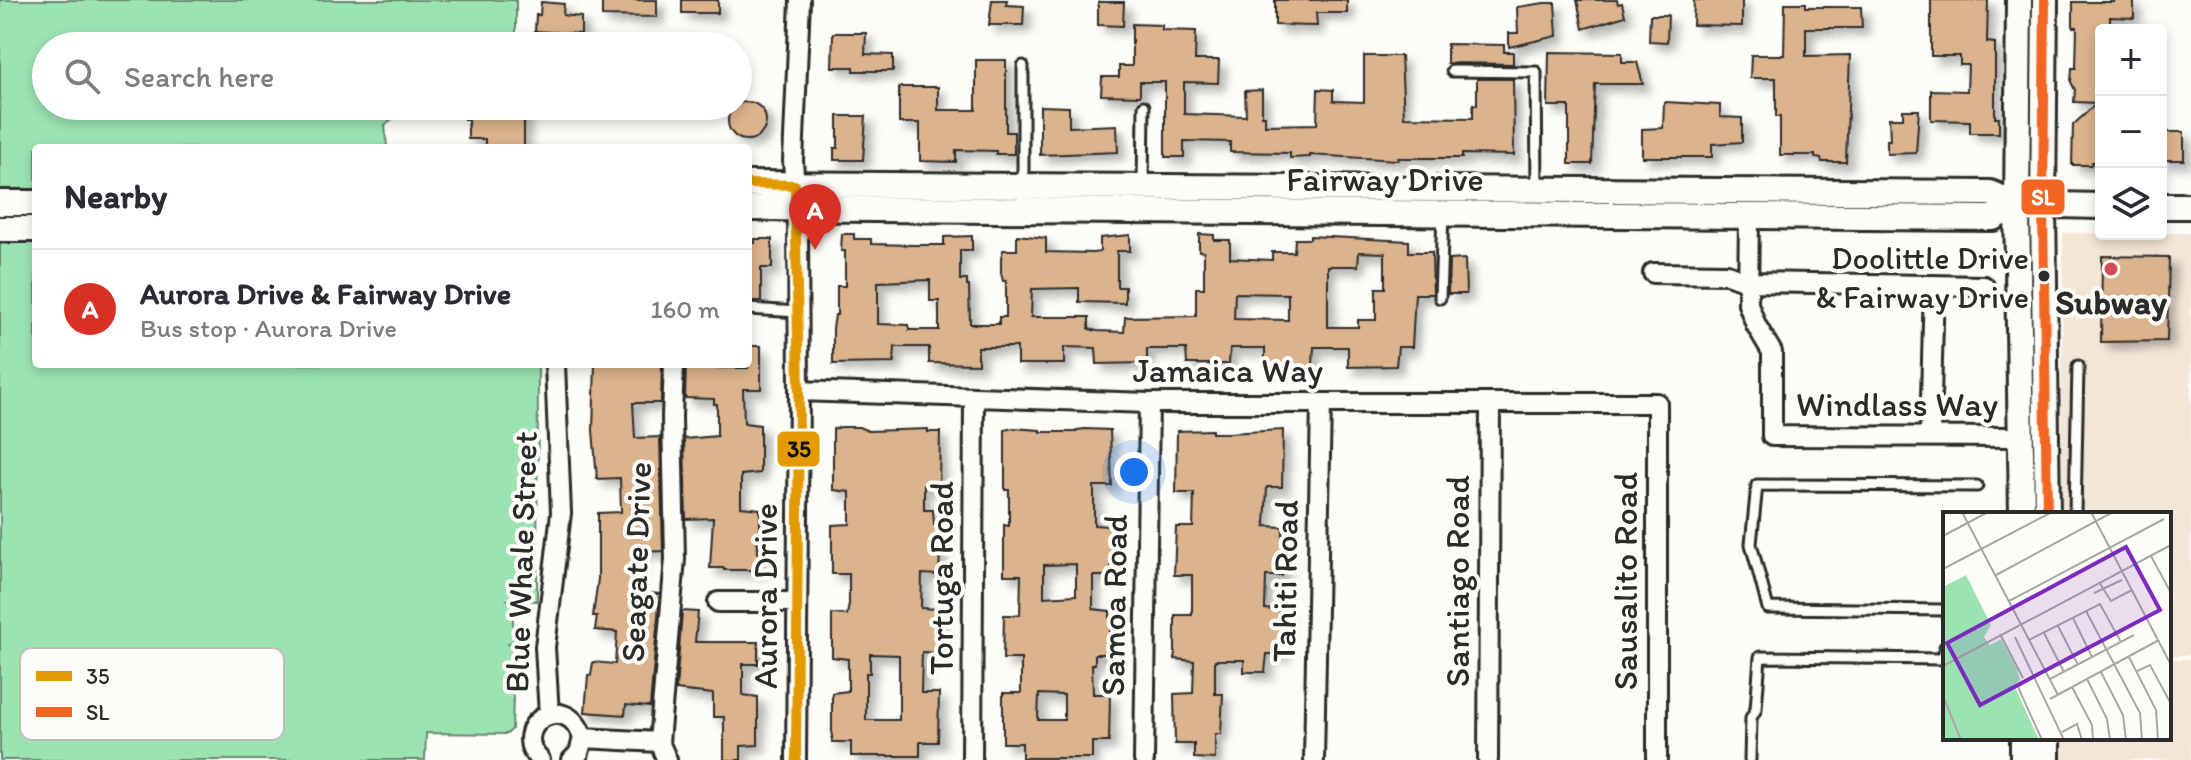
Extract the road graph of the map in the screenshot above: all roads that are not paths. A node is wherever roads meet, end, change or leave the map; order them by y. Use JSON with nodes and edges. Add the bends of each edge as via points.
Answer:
{"nodes":[{"id":1,"x":800,"y":0,"type":"edge"},
{"id":2,"x":2019,"y":0,"type":"edge"},
{"id":3,"x":2045,"y":0,"type":"edge"},
{"id":4,"x":1023,"y":66,"type":"dead end"},
{"id":5,"x":1452,"y":71,"type":"dead end"},
{"id":6,"x":1144,"y":106,"type":"dead end"},
{"id":7,"x":752,"y":185,"type":"edge"},
{"id":8,"x":1023,"y":186,"type":"junction"},
{"id":9,"x":1143,"y":187,"type":"junction"},
{"id":10,"x":1537,"y":189,"type":"junction"},
{"id":11,"x":1750,"y":190,"type":"junction"},
{"id":12,"x":795,"y":196,"type":"junction"},
{"id":13,"x":1202,"y":199,"type":"junction"},
{"id":14,"x":0,"y":203,"type":"edge"},
{"id":15,"x":32,"y":203,"type":"edge"},
{"id":16,"x":2017,"y":204,"type":"junction"},
{"id":17,"x":2043,"y":206,"type":"junction"},
{"id":18,"x":2095,"y":206,"type":"edge"},
{"id":19,"x":2167,"y":206,"type":"edge"},
{"id":20,"x":2191,"y":206,"type":"edge"},
{"id":21,"x":752,"y":207,"type":"edge"},
{"id":22,"x":1443,"y":213,"type":"junction"},
{"id":23,"x":1749,"y":215,"type":"junction"},
{"id":24,"x":0,"y":229,"type":"edge"},
{"id":25,"x":32,"y":229,"type":"edge"},
{"id":26,"x":1653,"y":273,"type":"dead end"},
{"id":27,"x":1749,"y":282,"type":"junction"},
{"id":28,"x":1934,"y":285,"type":"junction"},
{"id":29,"x":1984,"y":286,"type":"dead end"},
{"id":30,"x":1440,"y":298,"type":"dead end"},
{"id":31,"x":752,"y":309,"type":"edge"},
{"id":32,"x":798,"y":312,"type":"junction"},
{"id":33,"x":2078,"y":366,"type":"dead end"},
{"id":34,"x":555,"y":368,"type":"edge"},
{"id":35,"x":674,"y":368,"type":"edge"},
{"id":36,"x":799,"y":391,"type":"junction"},
{"id":37,"x":974,"y":397,"type":"junction"},
{"id":38,"x":1149,"y":403,"type":"junction"},
{"id":39,"x":1321,"y":403,"type":"junction"},
{"id":40,"x":1490,"y":403,"type":"junction"},
{"id":41,"x":1657,"y":403,"type":"joint"},
{"id":42,"x":1930,"y":435,"type":"junction"},
{"id":43,"x":2021,"y":437,"type":"junction"},
{"id":44,"x":1977,"y":486,"type":"dead end"},
{"id":45,"x":2022,"y":512,"type":"edge"},
{"id":46,"x":2047,"y":512,"type":"edge"},
{"id":47,"x":2075,"y":512,"type":"edge"},
{"id":48,"x":718,"y":602,"type":"dead end"},
{"id":49,"x":796,"y":602,"type":"junction"},
{"id":50,"x":1943,"y":610,"type":"edge"},
{"id":51,"x":1943,"y":659,"type":"edge"},
{"id":52,"x":549,"y":715,"type":"junction"},
{"id":53,"x":583,"y":738,"type":"junction"},
{"id":54,"x":659,"y":742,"type":"junction"},
{"id":55,"x":532,"y":759,"type":"edge"},
{"id":56,"x":572,"y":760,"type":"edge"},
{"id":57,"x":667,"y":760,"type":"edge"},
{"id":58,"x":796,"y":760,"type":"edge"},
{"id":59,"x":972,"y":760,"type":"edge"},
{"id":60,"x":1144,"y":760,"type":"edge"},
{"id":61,"x":1314,"y":760,"type":"edge"},
{"id":62,"x":1488,"y":760,"type":"edge"},
{"id":63,"x":1657,"y":760,"type":"edge"},
{"id":64,"x":1750,"y":760,"type":"edge"}],
"edges":[{"from":1,"to":12,"type":"street","name":"Aurora Drive"},
{"from":2,"to":16,"type":"street"},
{"from":3,"to":17,"type":"street"},
{"from":4,"to":8,"type":"lane"},
{"from":5,"to":10,"type":"lane","via":[[1536,72]]},
{"from":6,"to":9,"type":"lane"},
{"from":7,"to":12,"type":"street","name":"Fairway Drive"},
{"from":8,"to":9,"type":"street","name":"Fairway Drive"},
{"from":8,"to":12,"type":"street","name":"Fairway Drive"},
{"from":9,"to":13,"type":"street","name":"Fairway Drive"},
{"from":10,"to":11,"type":"street","name":"Fairway Drive"},
{"from":10,"to":13,"type":"street","name":"Fairway Drive"},
{"from":11,"to":16,"type":"street","name":"Fairway Drive","via":[[1990,193]]},
{"from":11,"to":23,"type":"street"},
{"from":12,"to":13,"type":"street","name":"Fairway Drive"},
{"from":12,"to":21,"type":"street","name":"Fairway Drive"},
{"from":12,"to":32,"type":"street","name":"Aurora Drive"},
{"from":13,"to":22,"type":"street","name":"Fairway Drive"},
{"from":14,"to":15,"type":"street"},
{"from":16,"to":17,"type":"street","name":"Fairway Drive"},
{"from":16,"to":23,"type":"street","name":"Fairway Drive","via":[[1993,218]]},
{"from":16,"to":43,"type":"street"},
{"from":17,"to":18,"type":"street","name":"Fairway Drive"},
{"from":17,"to":46,"type":"street"},
{"from":19,"to":20,"type":"street"},
{"from":22,"to":23,"type":"street","name":"Fairway Drive"},
{"from":22,"to":30,"type":"lane"},
{"from":23,"to":27,"type":"street"},
{"from":24,"to":25,"type":"street"},
{"from":26,"to":27,"type":"street","via":[[1727,274]]},
{"from":27,"to":28,"type":"street"},
{"from":27,"to":42,"type":"street","name":"Windlass Way","via":[[1748,304],[1772,352],[1772,436]]},
{"from":28,"to":29,"type":"street"},
{"from":28,"to":42,"type":"street"},
{"from":31,"to":32,"type":"lane"},
{"from":32,"to":36,"type":"street","name":"Aurora Drive"},
{"from":33,"to":47,"type":"lane"},
{"from":34,"to":52,"type":"street","name":"Blue Whale Street","via":[[561,513],[545,647]]},
{"from":35,"to":54,"type":"street","name":"Seagate Drive","via":[[675,559]]},
{"from":36,"to":37,"type":"street","name":"Jamaica Way"},
{"from":36,"to":49,"type":"street","name":"Aurora Drive"},
{"from":37,"to":38,"type":"street","name":"Jamaica Way"},
{"from":37,"to":59,"type":"street","name":"Tortuga Road"},
{"from":38,"to":39,"type":"street","name":"Jamaica Way"},
{"from":38,"to":60,"type":"street","name":"Samoa Road"},
{"from":39,"to":40,"type":"street","name":"Jamaica Way"},
{"from":39,"to":61,"type":"street","name":"Tahiti Road"},
{"from":40,"to":41,"type":"street","name":"Jamaica Way"},
{"from":40,"to":62,"type":"street","name":"Santiago Road"},
{"from":41,"to":63,"type":"street","name":"Sausalito Road"},
{"from":42,"to":43,"type":"street","name":"Windlass Way"},
{"from":43,"to":45,"type":"street"},
{"from":44,"to":50,"type":"lane","via":[[1757,485],[1751,544],[1768,608]]},
{"from":48,"to":49,"type":"street"},
{"from":49,"to":58,"type":"street","name":"Aurora Drive"},
{"from":51,"to":64,"type":"lane","via":[[1760,657]]},
{"from":52,"to":53,"type":"street","via":[[558,713],[574,721]]},
{"from":52,"to":55,"type":"street","via":[[531,732]]},
{"from":53,"to":54,"type":"street"},
{"from":53,"to":56,"type":"street"},
{"from":54,"to":57,"type":"street","name":"Seagate Drive"}]}
